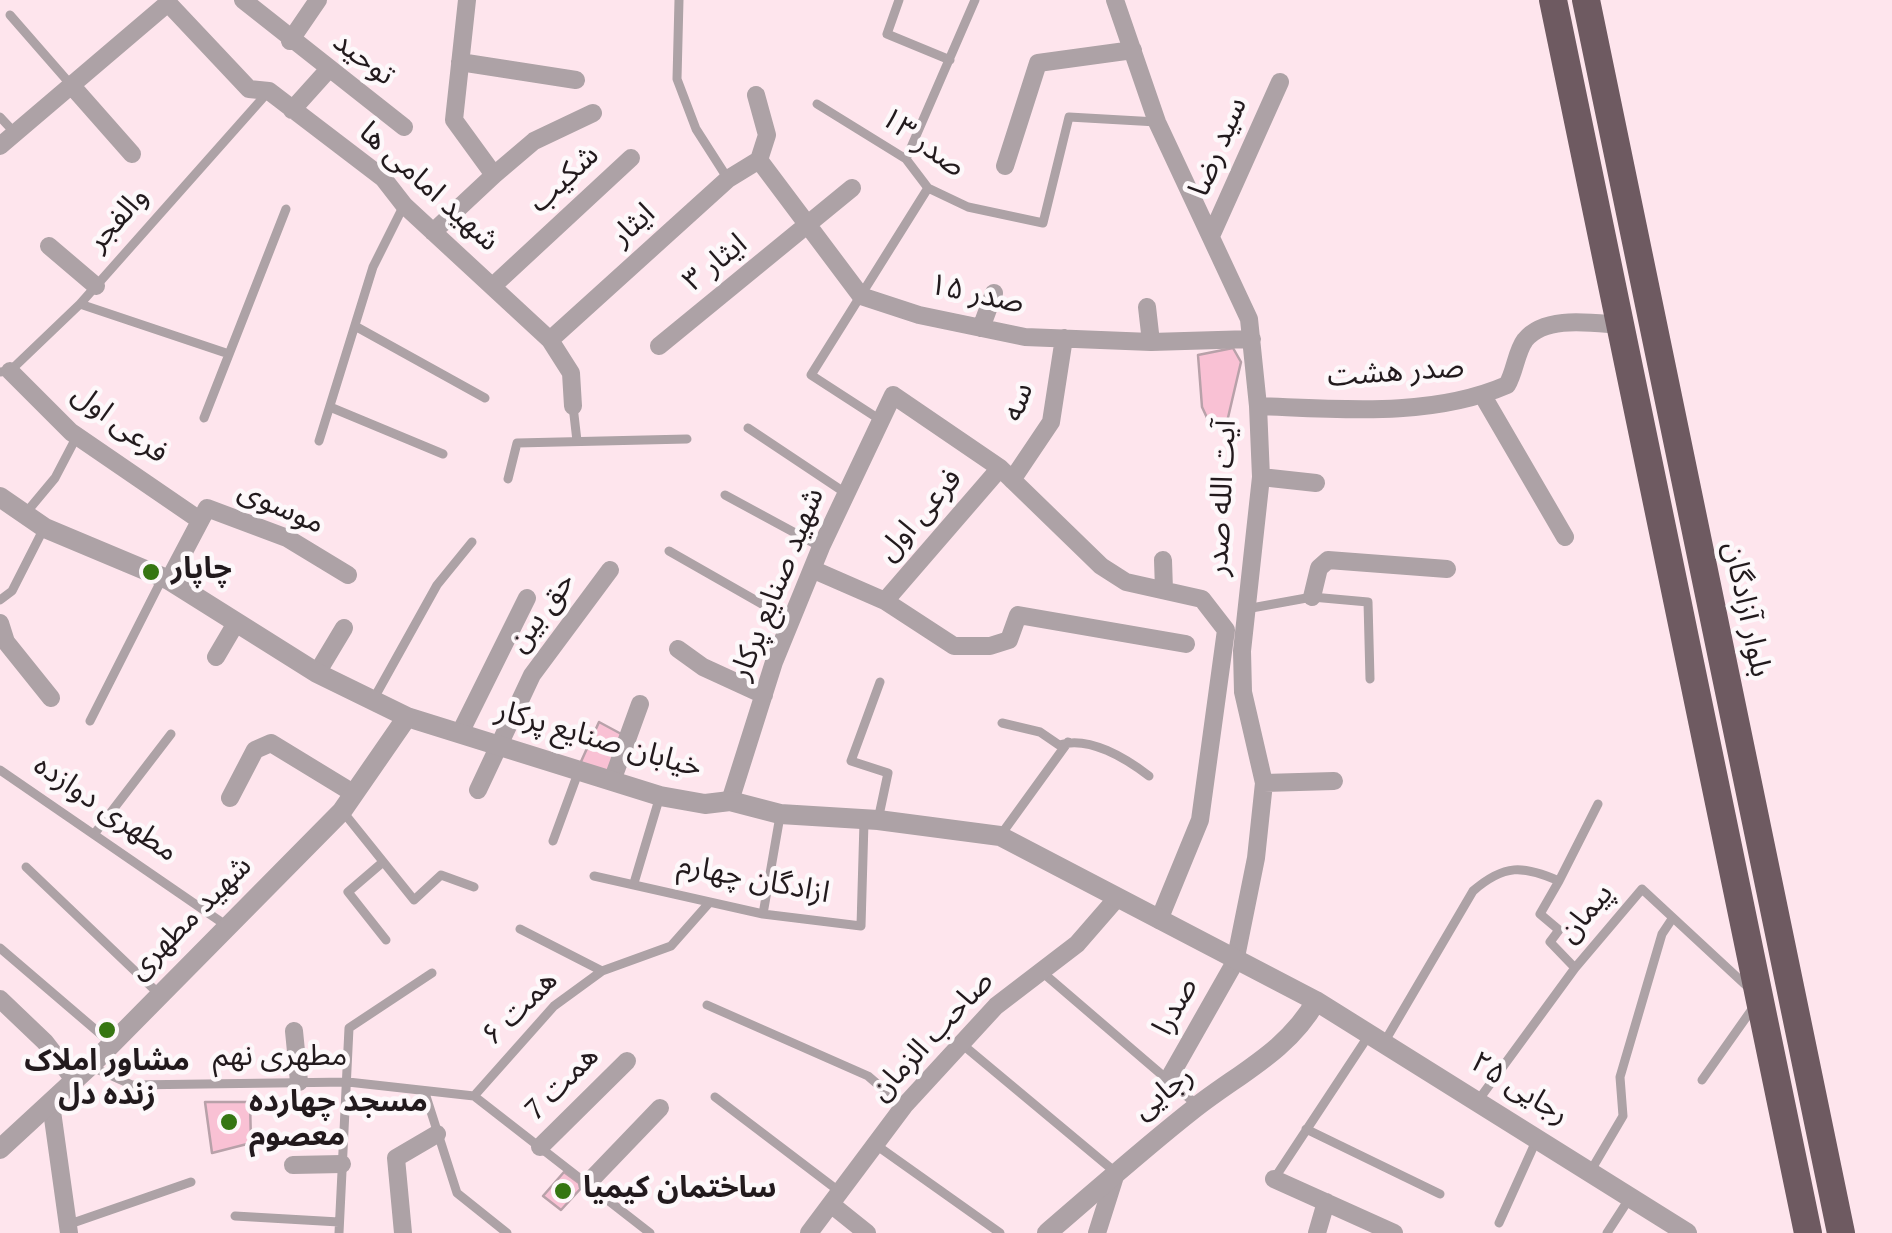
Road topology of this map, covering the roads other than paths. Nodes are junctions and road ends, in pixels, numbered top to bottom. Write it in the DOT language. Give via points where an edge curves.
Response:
graph roads {
  1 [pos="243,0"];
  2 [pos="318,0"];
  3 [pos="467,0"];
  4 [pos="679,0"];
  5 [pos="898,0"];
  6 [pos="975,0"];
  7 [pos="1115,0"];
  8 [pos="1554,0"];
  9 [pos="1586,0"];
  10 [pos="167,1"];
  11 [pos="10,15"];
  12 [pos="290,41"];
  13 [pos="1133,50"];
  14 [pos="950,60"];
  15 [pos="460,62"];
  16 [pos="328,70"];
  17 [pos="576,80"];
  18 [pos="1280,82"];
  19 [pos="72,86"];
  20 [pos="269,91"];
  21 [pos="756,95"];
  22 [pos="817,104"];
  23 [pos="292,110"];
  24 [pos="593,113"];
  25 [pos="0,117"];
  26 [pos="1156,122"];
  27 [pos="404,127"];
  28 [pos="14,132"];
  29 [pos="0,146"];
  30 [pos="132,154"];
  31 [pos="631,158"];
  32 [pos="759,160"];
  33 [pos="906,160"];
  34 [pos="1005,166"];
  35 [pos="494,175"];
  36 [pos="728,179"];
  37 [pos="852,188"];
  38 [pos="928,188"];
  39 [pos="404,205"];
  40 [pos="286,208"];
  41 [pos="808,226"];
  42 [pos="434,232"];
  43 [pos="1211,236"];
  44 [pos="49,246"];
  45 [pos="494,285"];
  46 [pos="96,286"];
  47 [pos="994,292"];
  48 [pos="861,296"];
  49 [pos="80,304"];
  50 [pos="1147,307"];
  51 [pos="1651,323"];
  52 [pos="1620,325"];
  53 [pos="355,326"];
  54 [pos="981,328"];
  55 [pos="1064,338"];
  56 [pos="1252,338"];
  57 [pos="550,340"];
  58 [pos="1151,342"];
  59 [pos="659,346"];
  60 [pos="228,354"];
  61 [pos="5,372"];
  62 [pos="1483,396"];
  63 [pos="485,398"];
  64 [pos="573,406"];
  65 [pos="1258,406"];
  66 [pos="330,407"];
  67 [pos="204,418"];
  68 [pos="882,421"];
  69 [pos="748,428"];
  70 [pos="77,436"];
  71 [pos="687,438"];
  72 [pos="320,441"];
  73 [pos="577,442"];
  74 [pos="443,454"];
  75 [pos="1006,474"];
  76 [pos="1260,477"];
  77 [pos="508,479"];
  78 [pos="1316,483"];
  79 [pos="847,494"];
  80 [pos="725,496"];
  81 [pos="0,497"];
  82 [pos="23,516"];
  83 [pos="198,519"];
  84 [pos="45,528"];
  85 [pos="1565,537"];
  86 [pos="472,542"];
  87 [pos="821,547"];
  88 [pos="669,551"];
  89 [pos="1164,560"];
  90 [pos="1447,568"];
  91 [pos="610,570"];
  92 [pos="814,570"];
  93 [pos="348,575"];
  94 [pos="166,579"];
  95 [pos="1164,590"];
  96 [pos="1312,597"];
  97 [pos="527,598"];
  98 [pos="0,600"];
  99 [pos="885,602"];
  100 [pos="1246,609"];
  101 [pos="236,622"];
  102 [pos="792,622"];
  103 [pos="0,623"];
  104 [pos="344,628"];
  105 [pos="1186,644"];
  106 [pos="678,649"];
  107 [pos="216,657"];
  108 [pos="318,673"];
  109 [pos="1370,680"];
  110 [pos="880,682"];
  111 [pos="764,696"];
  112 [pos="51,698"];
  113 [pos="373,700"];
  114 [pos="640,704"];
  115 [pos="407,717"];
  116 [pos="90,720"];
  117 [pos="1002,723"];
  118 [pos="460,733"];
  119 [pos="171,734"];
  120 [pos="1068,742"];
  121 [pos="498,745"];
  122 [pos="0,770"];
  123 [pos="579,771"];
  124 [pos="1149,776"];
  125 [pos="612,781"];
  126 [pos="1334,781"];
  127 [pos="1264,783"];
  128 [pos="478,790"];
  129 [pos="660,796"];
  130 [pos="230,798"];
  131 [pos="730,801"];
  132 [pos="348,802"];
  133 [pos="1598,804"];
  134 [pos="780,814"];
  135 [pos="871,821"];
  136 [pos="94,834"];
  137 [pos="1000,836"];
  138 [pos="553,841"];
  139 [pos="384,862"];
  140 [pos="26,867"];
  141 [pos="594,876"];
  142 [pos="1559,881"];
  143 [pos="634,882"];
  144 [pos="474,887"];
  145 [pos="1117,898"];
  146 [pos="709,903"];
  147 [pos="763,914"];
  148 [pos="1672,919"];
  149 [pos="1159,920"];
  150 [pos="229,928"];
  151 [pos="520,928"];
  152 [pos="386,940"];
  153 [pos="0,948"];
  154 [pos="1235,962"];
  155 [pos="1576,968"];
  156 [pos="1040,970"];
  157 [pos="602,971"];
  158 [pos="432,973"];
  159 [pos="160,994"];
  160 [pos="1760,998"];
  161 [pos="0,999"];
  162 [pos="1316,1002"];
  163 [pos="707,1004"];
  164 [pos="294,1031"];
  165 [pos="1376,1039"];
  166 [pos="111,1043"];
  167 [pos="963,1045"];
  168 [pos="627,1061"];
  169 [pos="83,1073"];
  170 [pos="1168,1080"];
  171 [pos="1702,1080"];
  172 [pos="299,1082"];
  173 [pos="348,1082"];
  174 [pos="424,1094"];
  175 [pos="474,1096"];
  176 [pos="715,1097"];
  177 [pos="1477,1102"];
  178 [pos="51,1104"];
  179 [pos="904,1106"];
  180 [pos="1198,1106"];
  181 [pos="660,1108"];
  182 [pos="1306,1128"];
  183 [pos="437,1134"];
  184 [pos="1537,1139"];
  185 [pos="876,1145"];
  186 [pos="540,1147"];
  187 [pos="0,1149"];
  188 [pos="342,1164"];
  189 [pos="293,1165"];
  190 [pos="1590,1172"];
  191 [pos="1116,1173"];
  192 [pos="1274,1179"];
  193 [pos="191,1182"];
  194 [pos="587,1184"];
  195 [pos="1440,1194"];
  196 [pos="1631,1197"];
  197 [pos="836,1199"];
  198 [pos="1326,1202"];
  199 [pos="234,1216"];
  200 [pos="1498,1223"];
  201 [pos="338,1228"];
  202 [pos="68,1229"];
  203 [pos="403,1233"];
  204 [pos="507,1233"];
  205 [pos="650,1233"];
  206 [pos="810,1233"];
  207 [pos="867,1233"];
  208 [pos="1000,1233"];
  209 [pos="1047,1233"];
  210 [pos="1097,1233"];
  211 [pos="1317,1233"];
  212 [pos="1394,1233"];
  213 [pos="1607,1233"];
  214 [pos="1687,1233"];
  215 [pos="1808,1233"];
  216 [pos="1841,1233"];
  1 -- 12 [label="street, توحید"];
  2 -- 12 [label="street"];
  3 -- 15 [label="street"];
  4 -- 36 [label="lane" via="677,79 696,129"];
  5 -- 14 [label="lane" via="886,34"];
  6 -- 14 [label="lane"];
  7 -- 13 [label="street, آیت الله صدر"];
  8 -- 52 [label="highway"];
  9 -- 51 [label="highway, بلوار آزادگان"];
  10 -- 19 [label="street"];
  10 -- 20 [label="street, شهید امامی ها" via="248,89"];
  11 -- 19 [label="lane"];
  12 -- 16 [label="street, توحید"];
  13 -- 26 [label="street, آیت الله صدر"];
  13 -- 34 [label="street" via="1038,63"];
  14 -- 33 [label="lane"];
  15 -- 17 [label="street"];
  15 -- 35 [label="street" via="454,120"];
  16 -- 23 [label="street"];
  16 -- 27 [label="street, توحید"];
  18 -- 43 [label="street, سید رضا"];
  19 -- 28 [label="street"];
  19 -- 30 [label="street"];
  20 -- 23 [label="street, شهید امامی ها"];
  20 -- 46 [label="lane, والفجر"];
  21 -- 32 [label="street" via="768,135"];
  22 -- 33 [label="lane, صدر ۱۳"];
  23 -- 39 [label="street, شهید امامی ها" via="383,178"];
  24 -- 35 [label="street" via="534,141"];
  25 -- 28 [label="lane"];
  26 -- 38 [label="lane, صدر ۱۳" via="1069,117 1043,223 968,207"];
  26 -- 43 [label="street, آیت الله صدر"];
  28 -- 29 [label="street"];
  31 -- 45 [label="street, شکیب"];
  32 -- 36 [label="street, ایثار"];
  32 -- 41 [label="street"];
  33 -- 38 [label="lane, صدر ۱۳"];
  35 -- 42 [label="street"];
  36 -- 57 [label="street, ایثار"];
  37 -- 41 [label="street, ایثار ۳"];
  38 -- 48 [label="lane"];
  39 -- 42 [label="street, شهید امامی ها"];
  39 -- 53 [label="lane" via="373,267"];
  40 -- 60 [label="lane"];
  41 -- 48 [label="street"];
  41 -- 59 [label="street, ایثار ۳"];
  42 -- 45 [label="street, شهید امامی ها"];
  43 -- 56 [label="street, آیت الله صدر"];
  44 -- 46 [label="street"];
  45 -- 57 [label="street, شهید امامی ها"];
  46 -- 49 [label="lane, والفجر"];
  47 -- 54 [label="street"];
  48 -- 54 [label="street, صدر ۱۵"];
  48 -- 68 [label="lane" via="811,375"];
  49 -- 60 [label="lane"];
  49 -- 61 [label="lane, والفجر"];
  50 -- 58 [label="street"];
  51 -- 52 [label="highway"];
  51 -- 216 [label="highway, بلوار آزادگان"];
  52 -- 62 [label="street, صدر هشت" via="1537,330 1506,385"];
  52 -- 160 [label="highway"];
  53 -- 63 [label="lane"];
  53 -- 66 [label="lane"];
  54 -- 55 [label="street, صدر ۱۵"];
  55 -- 58 [label="street, صدر ۱۵"];
  55 -- 75 [label="street, سه" via="1050,422"];
  56 -- 58 [label="street, صدر ۱۵"];
  56 -- 65 [label="street, آیت الله صدر"];
  57 -- 64 [label="street, شهید امامی ها" via="571,373"];
  60 -- 67 [label="lane"];
  61 -- 70 [label="street, فرعی اول"];
  62 -- 65 [label="street, صدر هشت" via="1365,410"];
  62 -- 85 [label="street"];
  64 -- 73 [label="lane"];
  65 -- 76 [label="street, آیت الله صدر"];
  66 -- 72 [label="lane"];
  66 -- 74 [label="lane"];
  68 -- 75 [label="street, شهید صنایع پرکار" via="893,395"];
  68 -- 79 [label="street, شهید صنایع پرکار"];
  69 -- 79 [label="lane"];
  70 -- 82 [label="lane" via="55,478"];
  70 -- 83 [label="street, فرعی اول"];
  71 -- 73 [label="lane"];
  73 -- 77 [label="lane" via="517,443"];
  75 -- 95 [label="street" via="1101,566 1126,582"];
  75 -- 99 [label="street, فرعی اول"];
  76 -- 78 [label="street"];
  76 -- 100 [label="street, آیت الله صدر"];
  79 -- 87 [label="street, شهید صنایع پرکار"];
  80 -- 87 [label="lane"];
  81 -- 82 [label="street, خیابان صنایع پرکار"];
  82 -- 84 [label="street, خیابان صنایع پرکار"];
  83 -- 93 [label="street, موسوی" via="207,508 288,538"];
  83 -- 94 [label="street, موسوی"];
  84 -- 94 [label="street, خیابان صنایع پرکار"];
  84 -- 98 [label="lane" via="12,591"];
  86 -- 113 [label="lane" via="436,584"];
  87 -- 92 [label="street, شهید صنایع پرکار"];
  88 -- 102 [label="lane"];
  89 -- 95 [label="street"];
  90 -- 96 [label="street" via="1328,560"];
  91 -- 121 [label="street, حق بین" via="532,675"];
  92 -- 99 [label="street"];
  92 -- 102 [label="street, شهید صنایع پرکار"];
  94 -- 101 [label="street, خیابان صنایع پرکار"];
  94 -- 116 [label="lane"];
  95 -- 149 [label="street" via="1202,599 1226,630 1200,820"];
  96 -- 100 [label="lane"];
  96 -- 109 [label="lane" via="1368,602"];
  97 -- 118 [label="street"];
  99 -- 105 [label="street" via="954,646 1009,640 1018,615"];
  100 -- 127 [label="street, آیت الله صدر" via="1242,692"];
  101 -- 107 [label="street"];
  101 -- 108 [label="street, خیابان صنایع پرکار"];
  102 -- 111 [label="street, شهید صنایع پرکار"];
  103 -- 112 [label="street" via="6,642"];
  104 -- 108 [label="street"];
  106 -- 111 [label="street"];
  108 -- 113 [label="street, خیابان صنایع پرکار"];
  110 -- 135 [label="lane" via="852,761 888,773"];
  111 -- 131 [label="street, شهید صنایع پرکار"];
  113 -- 115 [label="street, خیابان صنایع پرکار"];
  114 -- 125 [label="street"];
  115 -- 118 [label="street, خیابان صنایع پرکار"];
  115 -- 132 [label="street, شهید مطهری"];
  117 -- 120 [label="lane" via="1040,732 1060,745"];
  118 -- 121 [label="street, خیابان صنایع پرکار"];
  119 -- 136 [label="lane"];
  120 -- 124 [label="lane" via="1122,755"];
  120 -- 137 [label="lane"];
  121 -- 123 [label="street, خیابان صنایع پرکار"];
  121 -- 128 [label="street, حق بین"];
  122 -- 136 [label="lane, مطهری دوازده"];
  123 -- 125 [label="street, خیابان صنایع پرکار"];
  123 -- 138 [label="lane"];
  125 -- 129 [label="street, خیابان صنایع پرکار"];
  126 -- 127 [label="street"];
  127 -- 154 [label="street, آیت الله صدر"];
  129 -- 131 [label="street, خیابان صنایع پرکار"];
  129 -- 143 [label="lane"];
  130 -- 132 [label="street" via="255,750 271,743"];
  131 -- 134 [label="street, خیابان صنایع پرکار"];
  132 -- 139 [label="lane"];
  132 -- 150 [label="street, شهید مطهری"];
  133 -- 142 [label="lane"];
  134 -- 135 [label="street, خیابان صنایع پرکار"];
  134 -- 147 [label="lane"];
  135 -- 137 [label="street, خیابان صنایع پرکار"];
  135 -- 147 [label="lane, ازادگان چهارم" via="861,926"];
  136 -- 150 [label="lane, مطهری دوازده"];
  137 -- 145 [label="street, خیابان صنایع پرکار"];
  139 -- 144 [label="lane" via="414,900 441,875"];
  139 -- 152 [label="lane" via="348,892"];
  140 -- 159 [label="lane"];
  141 -- 143 [label="lane, ازادگان چهارم"];
  142 -- 155 [label="lane" via="1540,914 1559,930 1550,942"];
  142 -- 165 [label="lane" via="1529,867 1491,875 1473,891"];
  143 -- 146 [label="lane, ازادگان چهارم"];
  145 -- 149 [label="street, خیابان صنایع پرکار"];
  145 -- 156 [label="street, صاحب الزمان" via="1078,944"];
  146 -- 147 [label="lane, ازادگان چهارم"];
  146 -- 157 [label="lane, همت ۶" via="671,946"];
  148 -- 155 [label="lane, پیمان" via="1642,889"];
  148 -- 160 [label="lane, پیمان"];
  148 -- 190 [label="lane" via="1620,1077 1623,1116"];
  149 -- 154 [label="street, خیابان صنایع پرکار"];
  150 -- 159 [label="street, شهید مطهری"];
  151 -- 157 [label="lane"];
  153 -- 166 [label="lane"];
  154 -- 162 [label="street, خیابان صنایع پرکار"];
  154 -- 170 [label="street, صدرا"];
  155 -- 177 [label="lane, پیمان"];
  156 -- 167 [label="street, صاحب الزمان"];
  156 -- 170 [label="lane"];
  157 -- 175 [label="lane, همت ۶" via="554,1006"];
  158 -- 173 [label="lane" via="349,1028"];
  159 -- 166 [label="street, شهید مطهری"];
  160 -- 171 [label="lane"];
  160 -- 215 [label="highway"];
  161 -- 169 [label="street"];
  162 -- 165 [label="street, رجایی ۲۵"];
  162 -- 180 [label="street, رجایی" via="1275,1052"];
  163 -- 179 [label="lane" via="868,1076"];
  164 -- 172 [label="street"];
  165 -- 177 [label="street, رجایی ۲۵"];
  165 -- 182 [label="lane"];
  166 -- 169 [label="street, شهید مطهری"];
  167 -- 179 [label="street, صاحب الزمان"];
  167 -- 191 [label="lane"];
  168 -- 186 [label="street, همت 7"];
  169 -- 172 [label="lane, مطهری نهم" via="132,1085"];
  169 -- 178 [label="street, شهید مطهری"];
  170 -- 180 [label="lane"];
  172 -- 173 [label="lane, مطهری نهم"];
  173 -- 174 [label="lane, مطهری نهم"];
  173 -- 188 [label="lane"];
  174 -- 175 [label="lane, مطهری نهم"];
  174 -- 183 [label="lane"];
  175 -- 186 [label="lane"];
  176 -- 197 [label="lane"];
  177 -- 184 [label="street, رجایی ۲۵"];
  178 -- 187 [label="street, شهید مطهری"];
  178 -- 202 [label="street"];
  179 -- 185 [label="street, صاحب الزمان"];
  180 -- 191 [label="street, رجایی"];
  181 -- 194 [label="street"];
  182 -- 192 [label="lane"];
  182 -- 195 [label="lane"];
  183 -- 203 [label="street" via="396,1158"];
  183 -- 204 [label="lane" via="458,1193"];
  184 -- 190 [label="street, رجایی ۲۵"];
  184 -- 200 [label="lane"];
  185 -- 197 [label="street, صاحب الزمان"];
  185 -- 208 [label="lane"];
  186 -- 194 [label="lane"];
  188 -- 189 [label="street"];
  188 -- 201 [label="lane"];
  190 -- 196 [label="street, رجایی ۲۵"];
  191 -- 209 [label="street, رجایی"];
  191 -- 210 [label="street"];
  192 -- 198 [label="street"];
  193 -- 202 [label="lane"];
  194 -- 205 [label="lane"];
  196 -- 213 [label="lane"];
  196 -- 214 [label="street, رجایی ۲۵"];
  197 -- 206 [label="street, صاحب الزمان"];
  197 -- 207 [label="street"];
  198 -- 211 [label="street"];
  198 -- 212 [label="street"];
  199 -- 201 [label="lane"];
}
